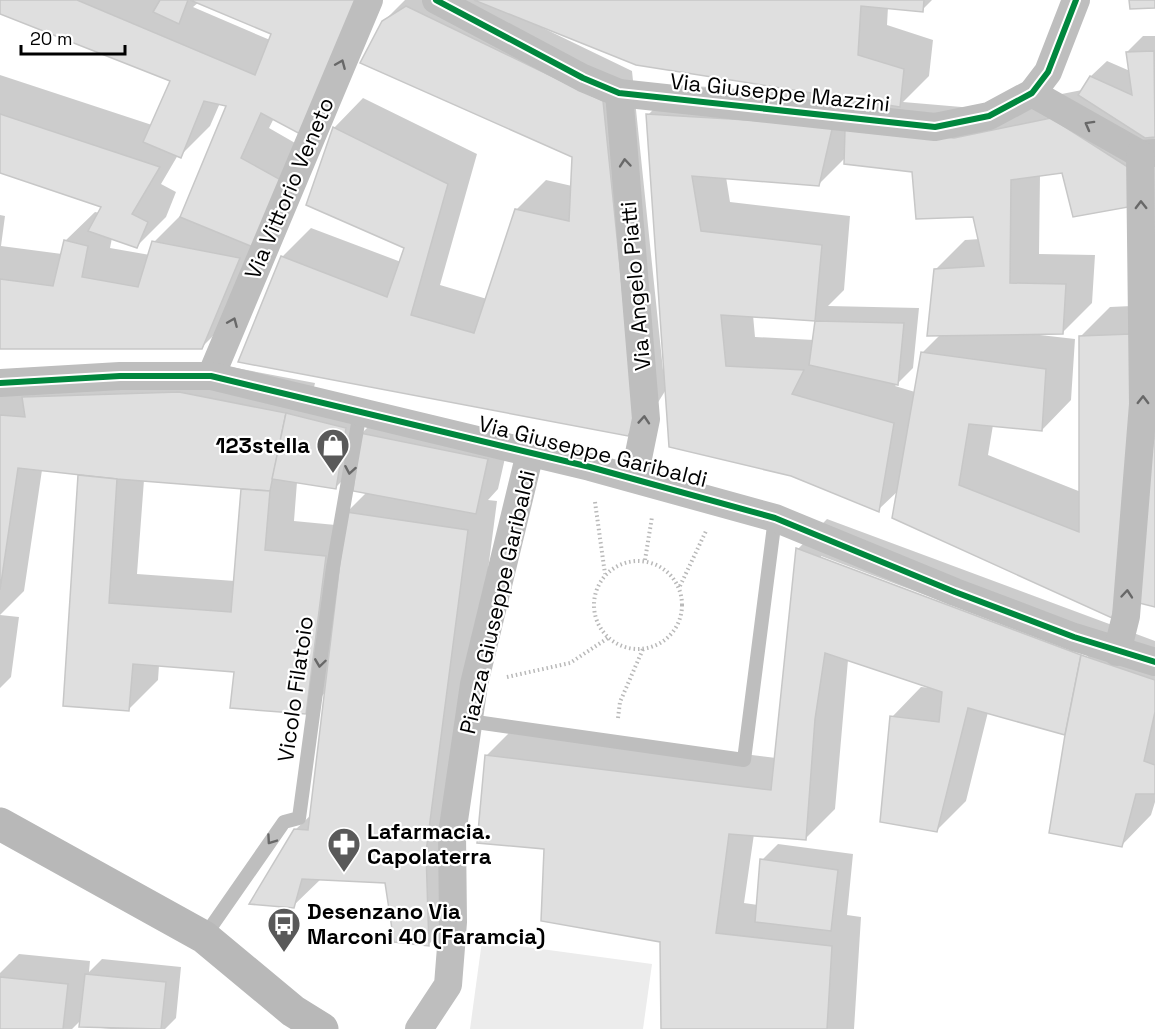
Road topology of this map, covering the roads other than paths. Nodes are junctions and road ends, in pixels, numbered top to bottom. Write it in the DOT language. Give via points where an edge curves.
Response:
graph roads {
  1 [pos="369,0"];
  2 [pos="436,0"];
  3 [pos="1076,0"];
  4 [pos="619,93"];
  5 [pos="1032,93"];
  6 [pos="1147,153"];
  7 [pos="211,376"];
  8 [pos="0,383"];
  9 [pos="360,412"];
  10 [pos="531,453"];
  11 [pos="645,481"];
  12 [pos="775,518"];
  13 [pos="1117,652"];
  14 [pos="1155,662"];
  15 [pos="468,721"];
  16 [pos="0,824"];
  17 [pos="204,937"];
  18 [pos="322,1029"];
  19 [pos="419,1029"];
  7 -- 1 [label="street, Via Vittorio Veneto, one-way"];
  2 -- 4 [label="street, Via Giuseppe Mazzini"];
  3 -- 5 [label="street, Via Giuseppe Mazzini" via="1048,72"];
  4 -- 5 [label="street, Via Giuseppe Mazzini" via="935,127 989,117"];
  11 -- 4 [label="street, Via Angelo Piatti, one-way" via="646,419"];
  6 -- 5 [label="street, one-way"];
  13 -- 6 [label="street, one-way" via="1126,615 1143,404"];
  7 -- 8 [label="street, Via Giuseppe Garibaldi" via="120,375"];
  7 -- 9 [label="street, Via Giuseppe Garibaldi"];
  9 -- 10 [label="street, Via Giuseppe Garibaldi"];
  9 -- 17 [label="lane, Vicolo Filatoio, one-way" via="333,567 299,818 284,822"];
  10 -- 11 [label="street, Via Giuseppe Garibaldi"];
  10 -- 15 [label="street, Piazza Giuseppe Garibaldi"];
  11 -- 12 [label="street, Via Giuseppe Garibaldi"];
  12 -- 13 [label="street, Via Giuseppe Garibaldi" via="955,592"];
  12 -- 15 [label="lane" via="744,759"];
  13 -- 14 [label="street, Via Giuseppe Garibaldi"];
  15 -- 19 [label="street, Piazza Giuseppe Garibaldi" via="452,834 453,922 448,986"];
  16 -- 17 [label="main road"];
  17 -- 18 [label="main road" via="292,1011"];
}
